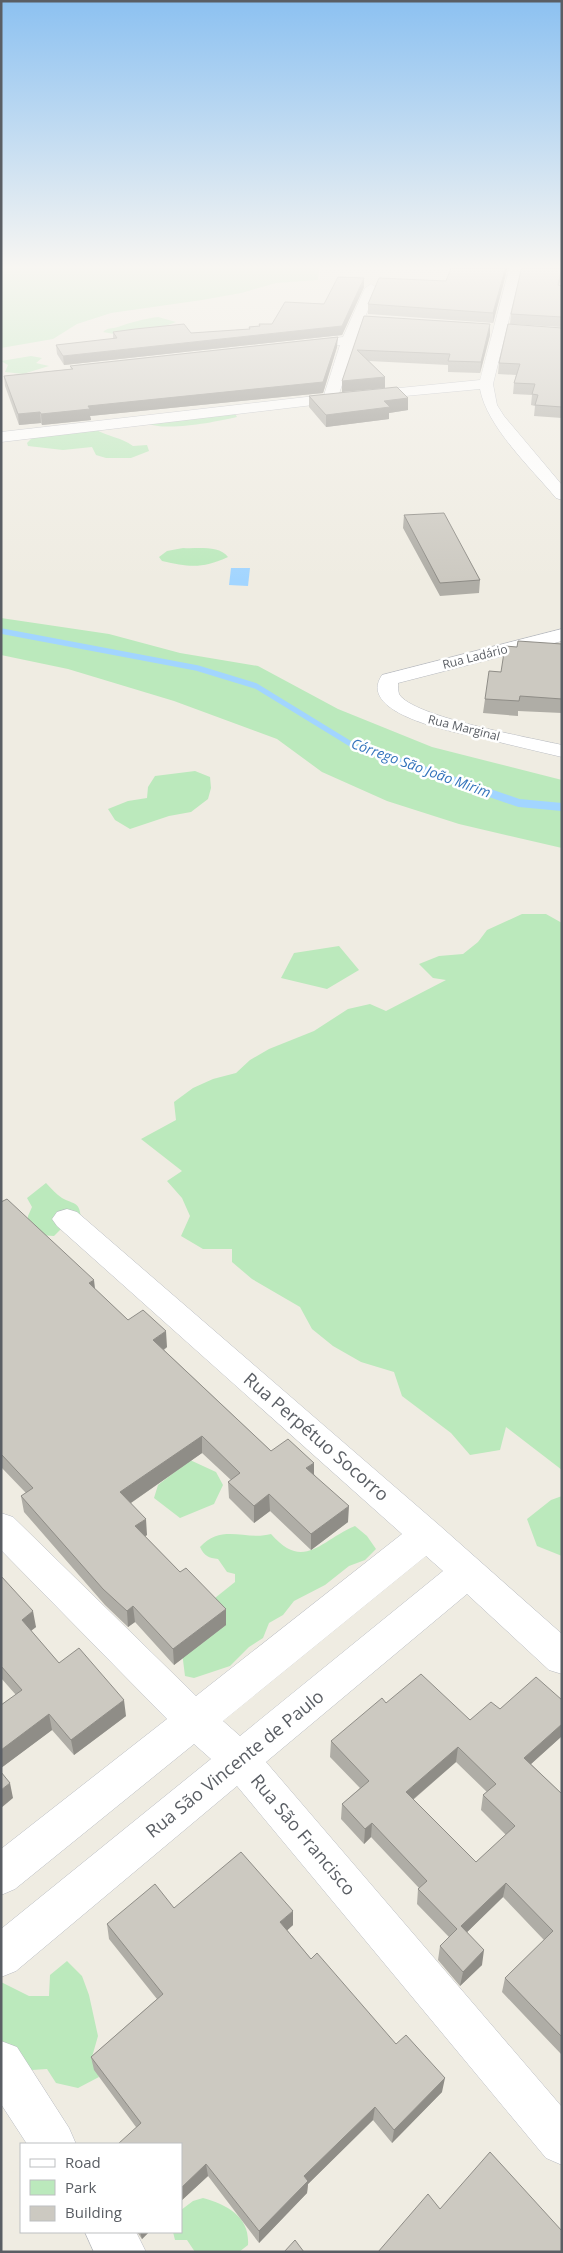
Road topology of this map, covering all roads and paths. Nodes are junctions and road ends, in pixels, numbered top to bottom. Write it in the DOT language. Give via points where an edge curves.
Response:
graph roads {
  1 [pos="338,371"];
  2 [pos="488,371"];
  3 [pos="486,384"];
  4 [pos="330,399"];
  5 [pos="1,437"];
  6 [pos="562,495"];
  7 [pos="562,635"];
  8 [pos="389,679"];
  9 [pos="562,751"];
  10 [pos="67,1219"];
  11 [pos="1,1527"];
  12 [pos="428,1535"];
  13 [pos="468,1572"];
  14 [pos="562,1658"];
  15 [pos="195,1721"];
  16 [pos="240,1760"];
  17 [pos="1,1875"];
  18 [pos="1,1956"];
  19 [pos="1,2063"];
  20 [pos="562,2142"];
  21 [pos="52,2143"];
  22 [pos="110,2233"];
  23 [pos="122,2252"];
  1 -- 4 [label="street"];
  2 -- 3 [label="street"];
  3 -- 4 [label="street"];
  3 -- 6 [label="street" via="490,405 497,418"];
  4 -- 5 [label="street"];
  7 -- 8 [label="street, Rua Ladário"];
  8 -- 9 [label="street, Rua Marginal" via="386,687 389,694 408,710 427,719"];
  10 -- 12 [label="street, Rua Perpétuo Socorro"];
  11 -- 15 [label="street, Rua São Francisco"];
  12 -- 13 [label="street, Rua Perpétuo Socorro"];
  12 -- 15 [label="street"];
  13 -- 14 [label="street, Rua Perpétuo Socorro"];
  13 -- 16 [label="street, Rua São Vincente de Paulo"];
  15 -- 16 [label="street, Rua São Francisco"];
  15 -- 17 [label="street"];
  16 -- 18 [label="street, Rua São Vincente de Paulo"];
  16 -- 20 [label="street, Rua São Francisco"];
  19 -- 21 [label="street"];
  22 -- 23 [label="street"];
}
